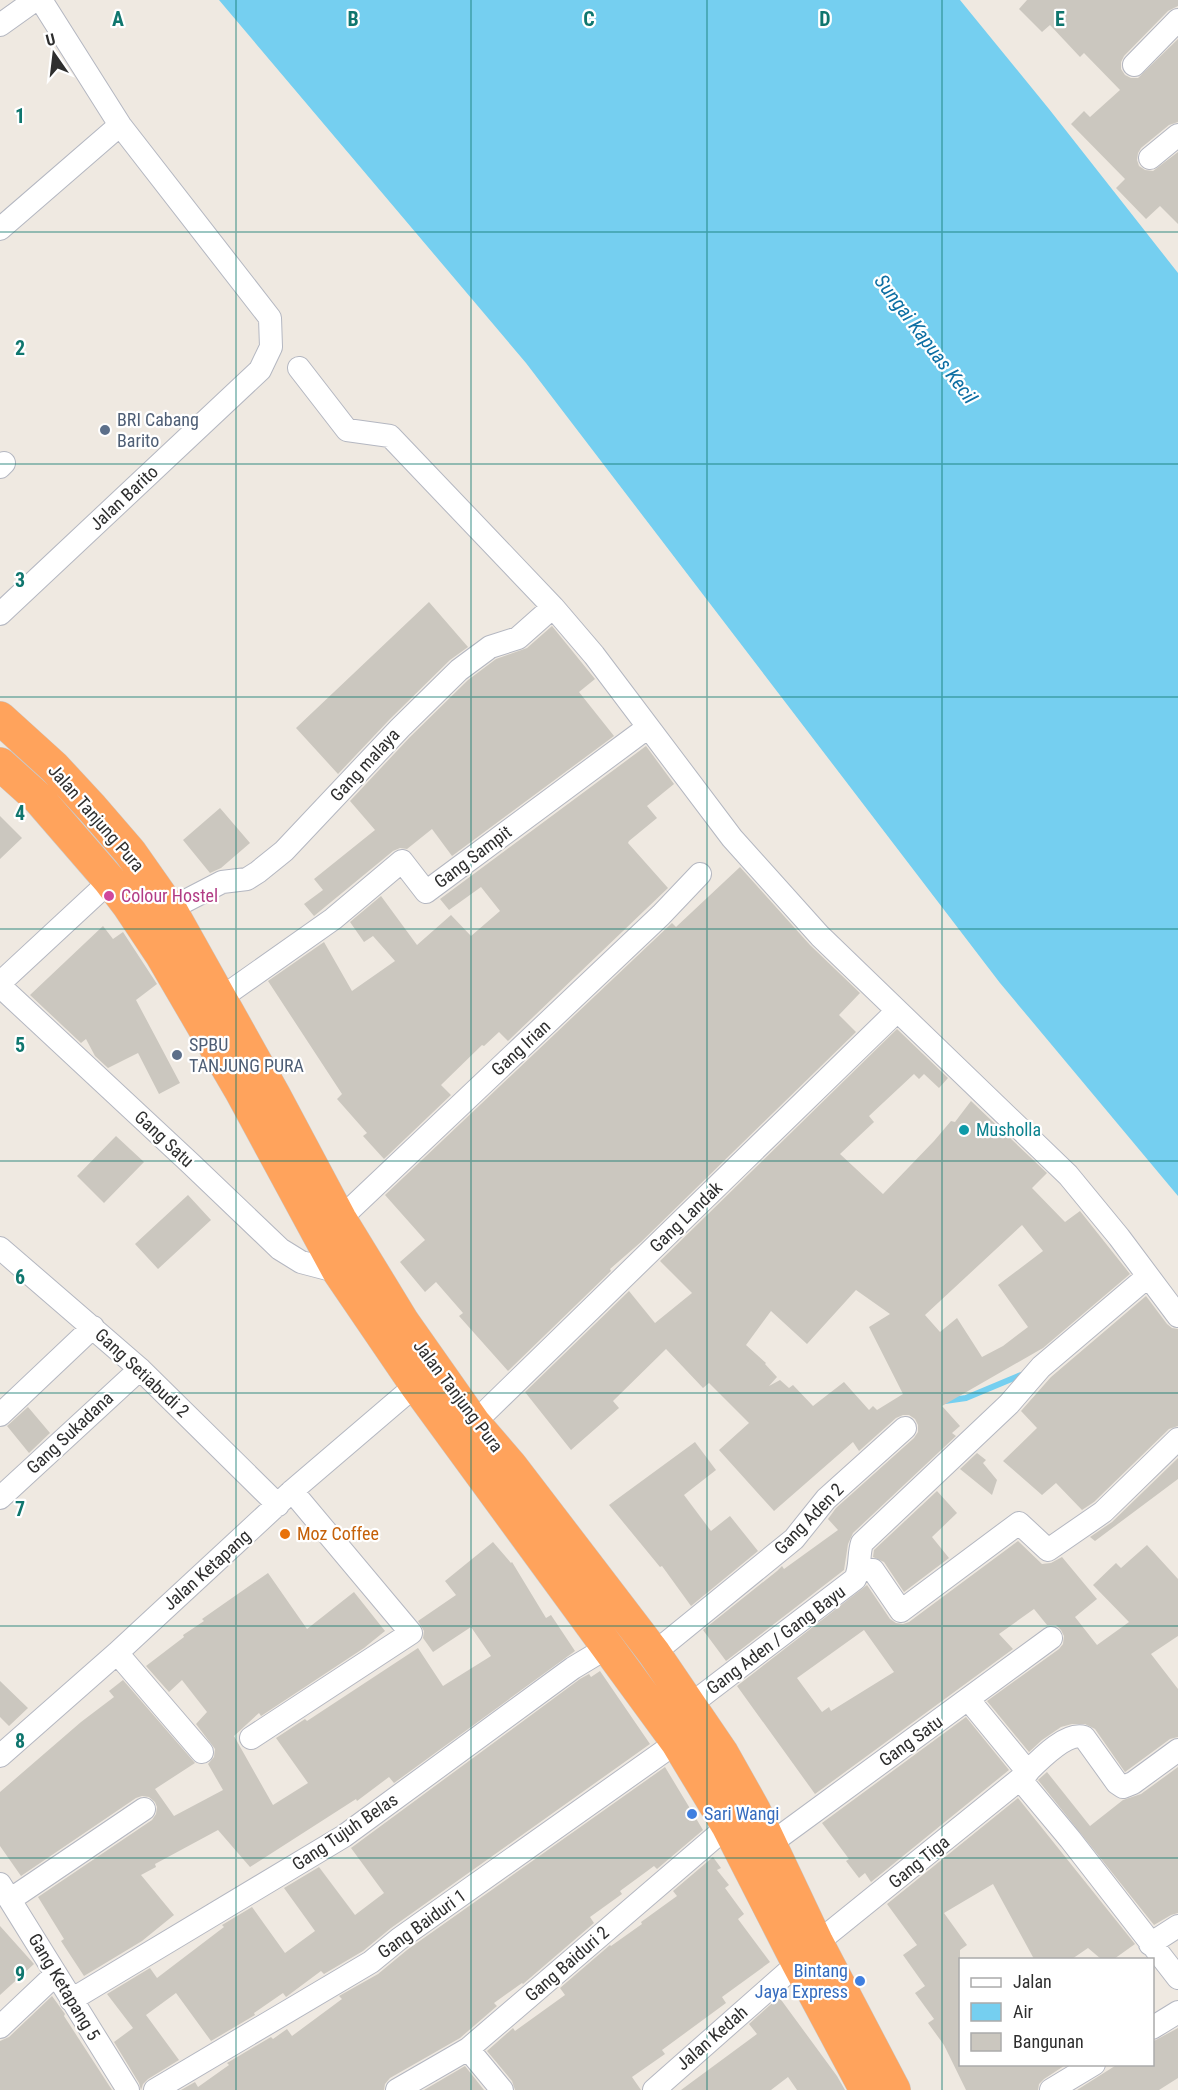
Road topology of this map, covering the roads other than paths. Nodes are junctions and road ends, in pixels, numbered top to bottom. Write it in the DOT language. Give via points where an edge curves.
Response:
graph roads {
  1 [pos="34,0"];
  2 [pos="41,0"];
  3 [pos="1178,20"];
  4 [pos="0,25"];
  5 [pos="1134,65"];
  6 [pos="120,125"];
  7 [pos="1178,135"];
  8 [pos="1150,158"];
  9 [pos="0,229"];
  10 [pos="299,368"];
  11 [pos="553,607"];
  12 [pos="0,614"];
  13 [pos="0,718"];
  14 [pos="647,728"];
  15 [pos="0,764"];
  16 [pos="700,874"];
  17 [pos="110,881"];
  18 [pos="170,909"];
  19 [pos="0,985"];
  20 [pos="221,998"];
  21 [pos="897,1011"];
  22 [pos="340,1219"];
  23 [pos="2,1254"];
  24 [pos="339,1272"];
  25 [pos="1140,1283"];
  26 [pos="1178,1316"];
  27 [pos="93,1327"];
  28 [pos="140,1369"];
  29 [pos="416,1385"];
  30 [pos="0,1415"];
  31 [pos="474,1423"];
  32 [pos="905,1428"];
  33 [pos="1178,1438"];
  34 [pos="510,1489"];
  35 [pos="0,1498"];
  36 [pos="285,1498"];
  37 [pos="858,1570"];
  38 [pos="1051,1638"];
  39 [pos="608,1647"];
  40 [pos="117,1653"];
  41 [pos="654,1653"];
  42 [pos="968,1699"];
  43 [pos="690,1705"];
  44 [pos="251,1738"];
  45 [pos="677,1742"];
  46 [pos="3,1749"];
  47 [pos="1178,1750"];
  48 [pos="202,1752"];
  49 [pos="1024,1775"];
  50 [pos="144,1809"];
  51 [pos="728,1826"];
  52 [pos="770,1844"];
  53 [pos="6,1892"];
  54 [pos="1178,1926"];
  55 [pos="1150,1944"];
  56 [pos="808,1953"];
  57 [pos="56,1974"];
  58 [pos="1178,1978"];
  59 [pos="71,2000"];
  60 [pos="1178,2012"];
  61 [pos="0,2027"];
  62 [pos="1154,2027"];
  63 [pos="468,2049"];
  64 [pos="1091,2066"];
  65 [pos="128,2090"];
  66 [pos="155,2090"];
  67 [pos="398,2090"];
  68 [pos="502,2090"];
  69 [pos="654,2090"];
  70 [pos="866,2090"];
  71 [pos="894,2090"];
  72 [pos="1051,2090"];
  1 -- 4 [label="street"];
  2 -- 6 [label="street"];
  3 -- 5 [label="street"];
  6 -- 9 [label="street"];
  6 -- 12 [label="street, Jalan Barito" via="270,318 271,347 260,370"];
  7 -- 8 [label="street"];
  10 -- 11 [label="street" via="347,430 390,436"];
  11 -- 14 [label="street"];
  11 -- 18 [label="street, Gang malaya" via="518,638 490,647 459,670 284,851 258,872 247,879 222,882"];
  13 -- 18 [label="highway, Jalan Tanjung Pura" via="92,808 130,852"];
  14 -- 20 [label="street, Gang Sampit" via="426,892 402,861 333,919"];
  14 -- 21 [label="street" via="732,838 820,936"];
  15 -- 17 [label="highway, Jalan Tanjung Pura" via="39,799"];
  16 -- 22 [label="street, Gang Irian"];
  17 -- 19 [label="street"];
  17 -- 24 [label="highway, Jalan Tanjung Pura" via="178,982"];
  18 -- 20 [label="highway, Jalan Tanjung Pura"];
  19 -- 24 [label="street, Gang Satu" via="280,1249 301,1262"];
  20 -- 22 [label="highway, Jalan Tanjung Pura"];
  21 -- 26 [label="street" via="1068,1175"];
  21 -- 31 [label="street, Gang Landak"];
  22 -- 31 [label="highway, Jalan Tanjung Pura" via="403,1322"];
  23 -- 27 [label="street, Gang Setiabudi 2"];
  24 -- 29 [label="highway, Jalan Tanjung Pura"];
  25 -- 37 [label="street, Gang Aden / Gang Bayu" via="1034,1374 946,1466 862,1543"];
  27 -- 28 [label="street, Gang Setiabudi 2"];
  27 -- 30 [label="street"];
  28 -- 35 [label="street, Gang Sukadana"];
  28 -- 36 [label="street, Gang Setiabudi 2"];
  29 -- 34 [label="highway, Jalan Tanjung Pura"];
  29 -- 36 [label="street, Jalan Ketapang"];
  31 -- 34 [label="highway, Jalan Tanjung Pura"];
  32 -- 41 [label="street, Gang Aden 2" via="826,1499 794,1539"];
  33 -- 37 [label="street" via="1103,1512 1048,1550 1019,1523 901,1611 873,1570"];
  34 -- 39 [label="highway, Jalan Tanjung Pura"];
  34 -- 41 [label="highway, Jalan Tanjung Pura"];
  36 -- 40 [label="street, Jalan Ketapang"];
  36 -- 44 [label="street, Gang Setiabudi 2" via="411,1633"];
  37 -- 43 [label="street, Gang Aden / Gang Bayu" via="855,1579"];
  38 -- 42 [label="street, Gang Satu"];
  39 -- 45 [label="highway, Jalan Tanjung Pura"];
  39 -- 59 [label="street, Gang Tujuh Belas" via="573,1668 344,1836"];
  40 -- 46 [label="street, Jalan Ketapang"];
  40 -- 48 [label="street"];
  41 -- 43 [label="highway, Jalan Tanjung Pura"];
  42 -- 49 [label="street"];
  42 -- 52 [label="street, Gang Satu"];
  43 -- 52 [label="highway, Jalan Tanjung Pura" via="722,1753"];
  45 -- 51 [label="highway, Jalan Tanjung Pura"];
  45 -- 66 [label="street, Gang Baiduri 1" via="371,1962"];
  47 -- 49 [label="street, Gang Tiga" via="1123,1787 1084,1737 1076,1735 1066,1738"];
  49 -- 55 [label="street"];
  49 -- 56 [label="street, Gang Tiga"];
  50 -- 53 [label="street"];
  51 -- 56 [label="highway, Jalan Tanjung Pura"];
  51 -- 63 [label="street, Gang Baiduri 2"];
  52 -- 56 [label="highway, Jalan Tanjung Pura"];
  53 -- 57 [label="street, Gang Ketapang 5"];
  54 -- 55 [label="street"];
  55 -- 58 [label="street"];
  56 -- 69 [label="street, Jalan Kedah"];
  56 -- 70 [label="highway, Jalan Tanjung Pura"];
  56 -- 71 [label="highway, Jalan Tanjung Pura"];
  57 -- 59 [label="street, Gang Ketapang 5"];
  57 -- 61 [label="street"];
  59 -- 65 [label="street, Gang Ketapang 5"];
  60 -- 62 [label="street"];
  63 -- 67 [label="street, Gang Baiduri 2"];
  63 -- 68 [label="street"];
  64 -- 72 [label="street"];
}
